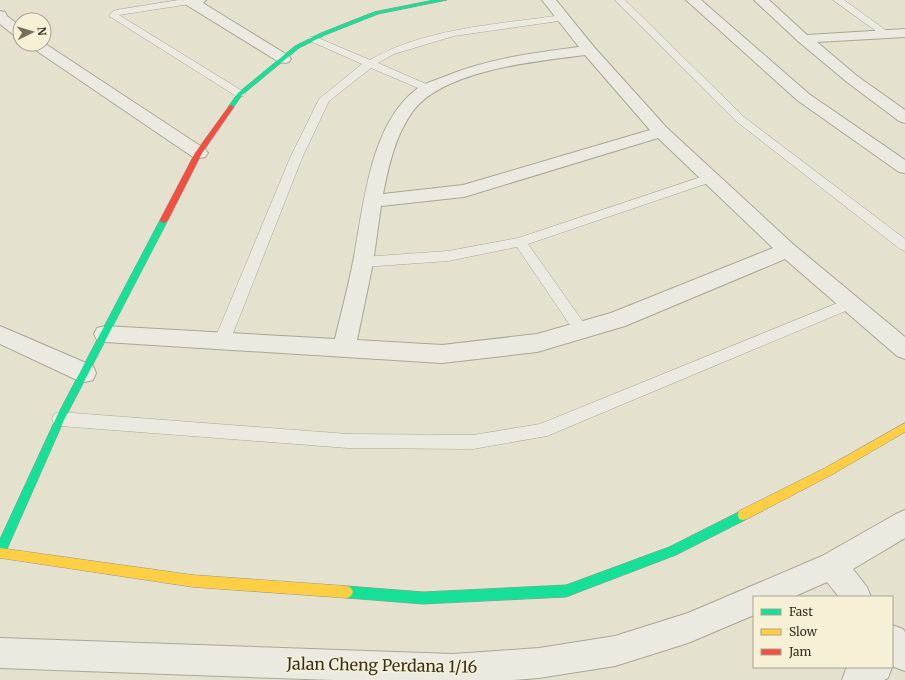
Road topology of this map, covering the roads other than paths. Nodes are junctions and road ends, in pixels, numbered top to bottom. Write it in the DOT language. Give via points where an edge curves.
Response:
graph roads {
  1 [pos="444,0"];
  2 [pos="549,0"];
  3 [pos="620,0"];
  4 [pos="694,0"];
  5 [pos="761,0"];
  6 [pos="838,0"];
  7 [pos="195,1"];
  8 [pos="404,3"];
  9 [pos="0,15"];
  10 [pos="564,18"];
  11 [pos="12,27"];
  12 [pos="905,33"];
  13 [pos="886,34"];
  14 [pos="313,39"];
  15 [pos="804,39"];
  16 [pos="589,50"];
  17 [pos="48,52"];
  18 [pos="284,59"];
  19 [pos="370,63"];
  20 [pos="429,89"];
  21 [pos="240,94"];
  22 [pos="905,118"];
  23 [pos="661,132"];
  24 [pos="199,154"];
  25 [pos="905,168"];
  26 [pos="710,178"];
  27 [pos="372,202"];
  28 [pos="520,242"];
  29 [pos="905,246"];
  30 [pos="787,250"];
  31 [pos="363,262"];
  32 [pos="850,303"];
  33 [pos="581,330"];
  34 [pos="0,334"];
  35 [pos="105,334"];
  36 [pos="222,341"];
  37 [pos="344,349"];
  38 [pos="905,350"];
  39 [pos="85,373"];
  40 [pos="60,419"];
  41 [pos="905,426"];
  42 [pos="905,523"];
  43 [pos="0,553"];
  44 [pos="832,566"];
  45 [pos="762,596"];
  46 [pos="856,596"];
  47 [pos="753,600"];
  48 [pos="0,653"];
  49 [pos="874,668"];
  50 [pos="857,680"];
  1 -- 8 [label="street"];
  2 -- 10 [label="street"];
  3 -- 29 [label="lane" via="740,119"];
  4 -- 25 [label="street" via="803,97"];
  5 -- 15 [label="street"];
  6 -- 13 [label="lane"];
  7 -- 18 [label="street"];
  7 -- 21 [label="lane" via="120,12 114,16"];
  8 -- 14 [label="street"];
  9 -- 11 [label="street"];
  10 -- 16 [label="street"];
  10 -- 19 [label="lane" via="453,33 390,52"];
  12 -- 13 [label="street"];
  13 -- 15 [label="street"];
  14 -- 18 [label="street"];
  14 -- 19 [label="lane"];
  15 -- 22 [label="street"];
  16 -- 20 [label="street" via="508,62 460,74"];
  16 -- 23 [label="street"];
  17 -- 24 [label="street"];
  18 -- 21 [label="street"];
  19 -- 20 [label="lane"];
  19 -- 36 [label="lane" via="324,99 296,158"];
  20 -- 27 [label="street" via="423,92 401,116 382,156"];
  21 -- 24 [label="street"];
  23 -- 26 [label="street"];
  23 -- 27 [label="street" via="464,191"];
  24 -- 35 [label="street"];
  26 -- 28 [label="lane"];
  26 -- 30 [label="street"];
  27 -- 31 [label="street"];
  28 -- 31 [label="lane" via="448,256"];
  28 -- 33 [label="lane"];
  30 -- 32 [label="street"];
  30 -- 33 [label="street" via="617,320"];
  31 -- 37 [label="street"];
  32 -- 38 [label="street"];
  32 -- 40 [label="lane" via="541,431 473,442 348,441"];
  33 -- 37 [label="street" via="537,343 442,354"];
  34 -- 39 [label="street"];
  35 -- 36 [label="street"];
  35 -- 39 [label="street"];
  36 -- 37 [label="street"];
  39 -- 40 [label="street"];
  40 -- 43 [label="street"];
  41 -- 43 [label="street" via="829,471 672,551 566,591 423,598 193,581"];
  42 -- 44 [label="street"];
  44 -- 45 [label="street"];
  44 -- 46 [label="street"];
  47 -- 48 [label="street, Jalan Cheng Perdana 1/16" via="688,628 614,651 539,663 469,668"];
  49 -- 50 [label="street"];
}
